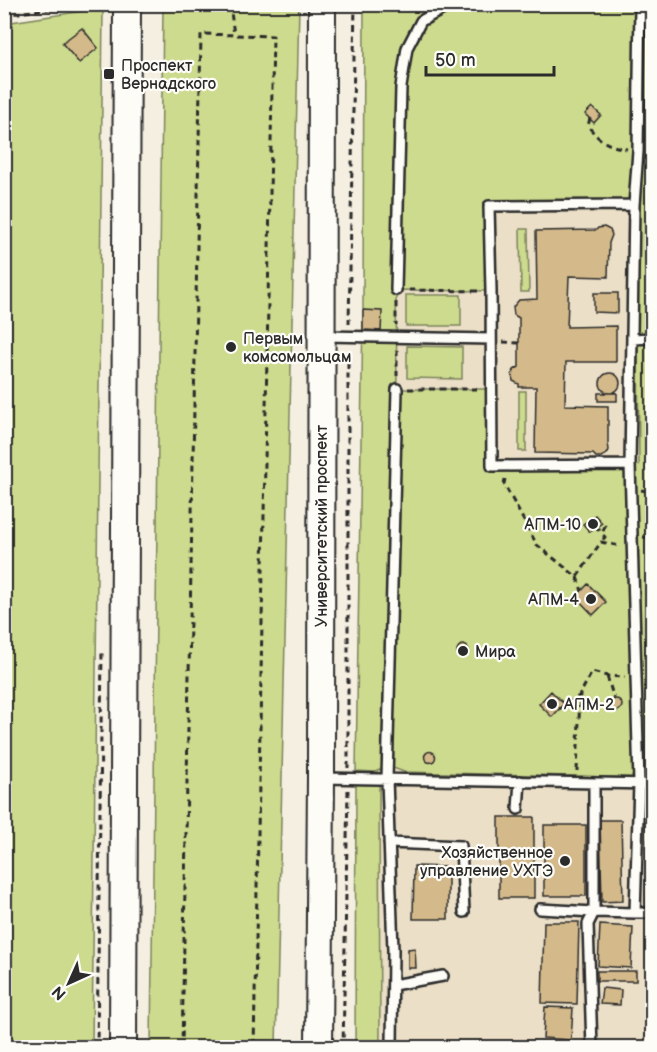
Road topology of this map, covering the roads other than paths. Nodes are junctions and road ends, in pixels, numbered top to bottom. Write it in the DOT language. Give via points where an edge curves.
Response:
graph roads {
  1 [pos="127,4"];
  2 [pos="322,4"];
  3 [pos="452,4"];
  4 [pos="640,4"];
  5 [pos="634,206"];
  6 [pos="396,290"];
  7 [pos="321,336"];
  8 [pos="652,338"];
  9 [pos="491,339"];
  10 [pos="632,339"];
  11 [pos="397,389"];
  12 [pos="630,465"];
  13 [pos="321,778"];
  14 [pos="387,779"];
  15 [pos="520,781"];
  16 [pos="594,783"];
  17 [pos="639,783"];
  18 [pos="652,784"];
  19 [pos="518,809"];
  20 [pos="389,843"];
  21 [pos="540,909"];
  22 [pos="464,912"];
  23 [pos="594,912"];
  24 [pos="635,914"];
  25 [pos="652,914"];
  26 [pos="443,976"];
  27 [pos="393,985"];
  28 [pos="123,1047"];
  29 [pos="319,1047"];
  30 [pos="392,1047"];
  31 [pos="592,1047"];
  1 -- 28 [label="main road"];
  2 -- 7 [label="main road, Университетский проспект"];
  3 -- 6 [label="lane" via="421,21 406,48 401,87"];
  4 -- 5 [label="lane"];
  5 -- 9 [label="lane" via="489,206"];
  5 -- 10 [label="lane"];
  7 -- 9 [label="lane"];
  7 -- 13 [label="main road, Университетский проспект"];
  8 -- 10 [label="lane"];
  9 -- 12 [label="lane" via="492,466"];
  10 -- 12 [label="lane"];
  11 -- 14 [label="lane"];
  12 -- 17 [label="lane"];
  13 -- 14 [label="lane"];
  13 -- 29 [label="main road, Университетский проспект"];
  14 -- 15 [label="lane"];
  14 -- 20 [label="lane"];
  15 -- 16 [label="lane"];
  15 -- 19 [label="lane"];
  16 -- 17 [label="lane"];
  16 -- 23 [label="lane"];
  17 -- 18 [label="lane"];
  17 -- 24 [label="lane"];
  20 -- 22 [label="lane" via="461,846"];
  20 -- 27 [label="lane"];
  21 -- 23 [label="lane"];
  23 -- 24 [label="lane"];
  23 -- 31 [label="lane" via="588,924"];
  24 -- 25 [label="lane"];
  26 -- 27 [label="lane"];
  27 -- 30 [label="lane"];
}
